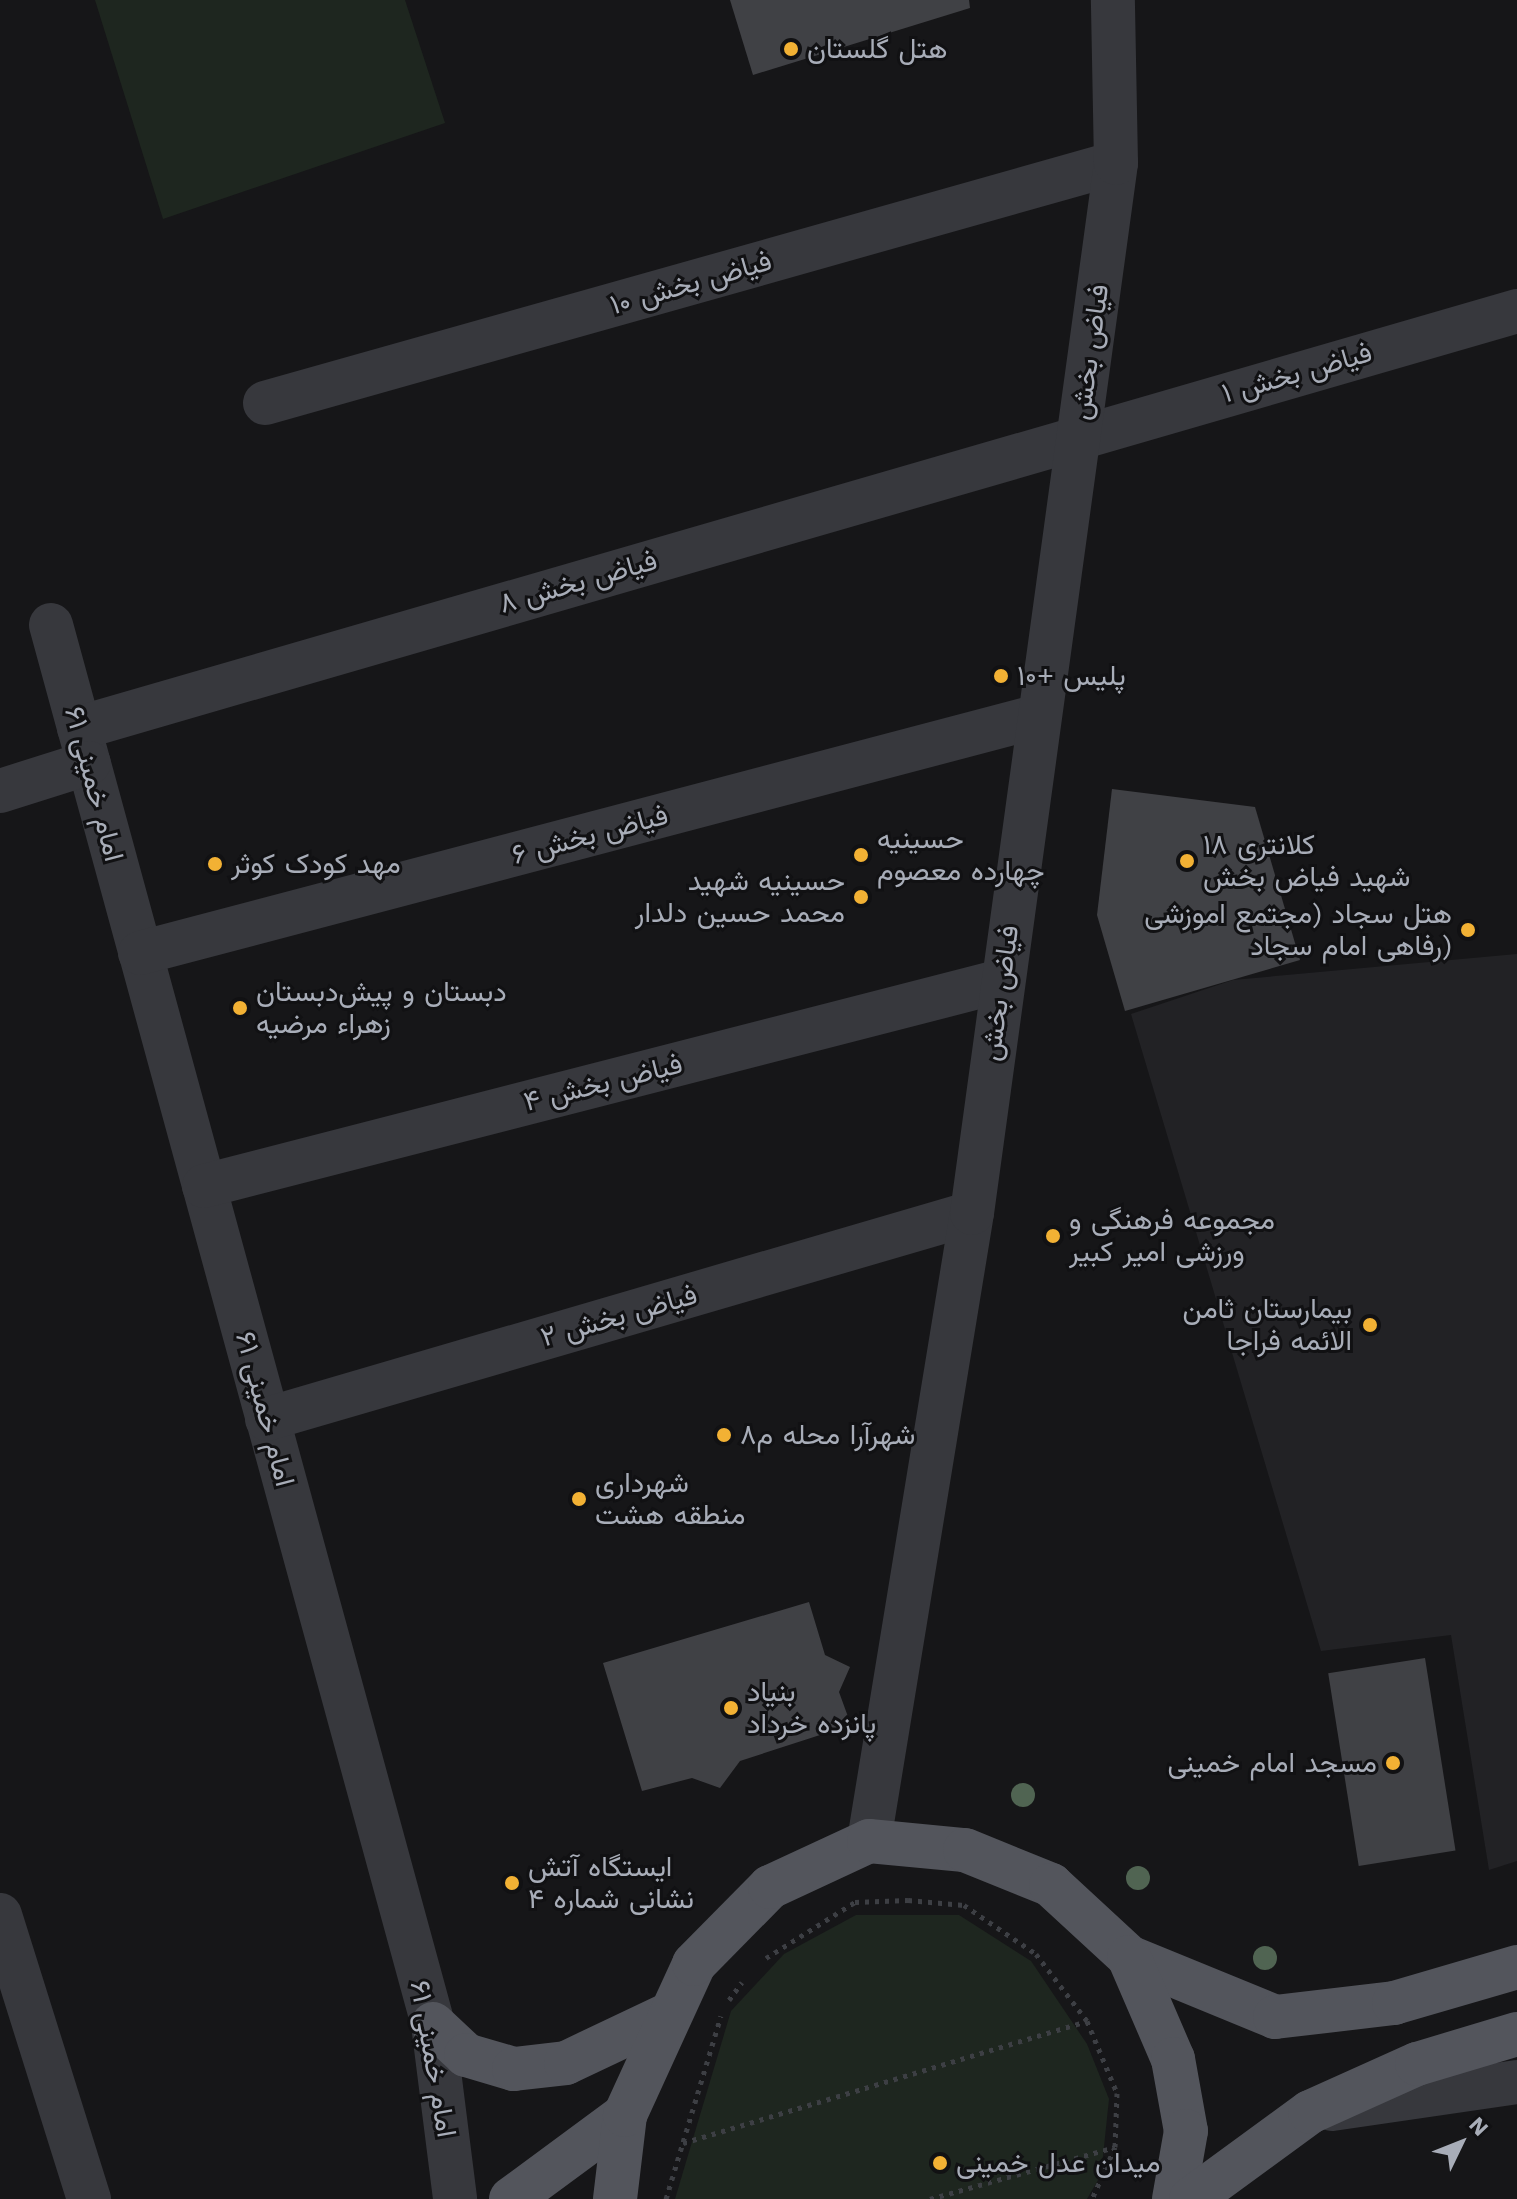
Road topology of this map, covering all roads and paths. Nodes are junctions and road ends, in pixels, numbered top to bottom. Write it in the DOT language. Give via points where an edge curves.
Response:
graph roads {
  1 [pos="1113,0"];
  2 [pos="1116,163"];
  3 [pos="1517,311"];
  4 [pos="265,403"];
  5 [pos="1078,436"];
  6 [pos="51,625"];
  7 [pos="1039,716"];
  8 [pos="84,746"];
  9 [pos="0,791"];
  10 [pos="140,953"];
  11 [pos="1001,981"];
  12 [pos="204,1186"];
  13 [pos="972,1213"];
  14 [pos="267,1419"];
  15 [pos="869,1841"];
  16 [pos="0,1915"];
  17 [pos="1129,1957"];
  18 [pos="757,1967"];
  19 [pos="1517,1967"];
  20 [pos="745,1977"];
  21 [pos="665,2016"];
  22 [pos="1087,2021"];
  23 [pos="433,2024"];
  24 [pos="1517,2034"];
  25 [pos="1517,2082"];
  26 [pos="1310,2112"];
  27 [pos="625,2115"];
  28 [pos="682,2144"];
  29 [pos="1115,2147"];
  30 [pos="89,2199"];
  31 [pos="455,2199"];
  32 [pos="511,2199"];
  33 [pos="615,2199"];
  34 [pos="666,2199"];
  35 [pos="930,2199"];
  36 [pos="1092,2199"];
  37 [pos="1174,2199"];
  38 [pos="1191,2199"];
  1 -- 2 [label="street, فیاض بخش"];
  2 -- 4 [label="street, فیاض بخش ۱۰"];
  2 -- 5 [label="street, فیاض بخش"];
  3 -- 5 [label="street, فیاض بخش ۱"];
  5 -- 7 [label="street, فیاض بخش"];
  5 -- 8 [label="street, فیاض بخش ۸"];
  6 -- 8 [label="street, امام خمینی ۶۱"];
  7 -- 10 [label="street, فیاض بخش ۶"];
  7 -- 11 [label="street, فیاض بخش"];
  8 -- 9 [label="street, فیاض بخش ۸"];
  8 -- 10 [label="street, امام خمینی ۶۱"];
  10 -- 12 [label="street, امام خمینی ۶۱"];
  11 -- 12 [label="street, فیاض بخش ۴"];
  11 -- 13 [label="street, فیاض بخش"];
  12 -- 14 [label="street, امام خمینی ۶۱"];
  13 -- 14 [label="street, فیاض بخش ۲"];
  13 -- 15 [label="street, فیاض بخش"];
  14 -- 23 [label="street, امام خمینی ۶۱"];
  15 -- 17 [label="main road" via="965,1850 1051,1885"];
  15 -- 21 [label="main road" via="770,1887 694,1964"];
  16 -- 30 [label="street"];
  17 -- 19 [label="main road" via="1275,2017 1394,2003"];
  17 -- 37 [label="main road" via="1173,2059 1186,2131"];
  18 -- 22 [label="path" via="779,1946 855,1902 964,1905 1036,1954"];
  20 -- 28 [label="path" via="724,2006"];
  21 -- 23 [label="main road" via="566,2063 514,2069 466,2055"];
  21 -- 27 [label="main road"];
  22 -- 28 [label="path"];
  22 -- 29 [label="path" via="1117,2093"];
  23 -- 31 [label="street, امام خمینی ۶۱"];
  24 -- 26 [label="main road" via="1417,2064"];
  25 -- 26 [label="street"];
  26 -- 38 [label="main road"];
  27 -- 32 [label="main road"];
  27 -- 33 [label="main road"];
  28 -- 34 [label="path"];
  29 -- 35 [label="path"];
  29 -- 36 [label="path"];
}
